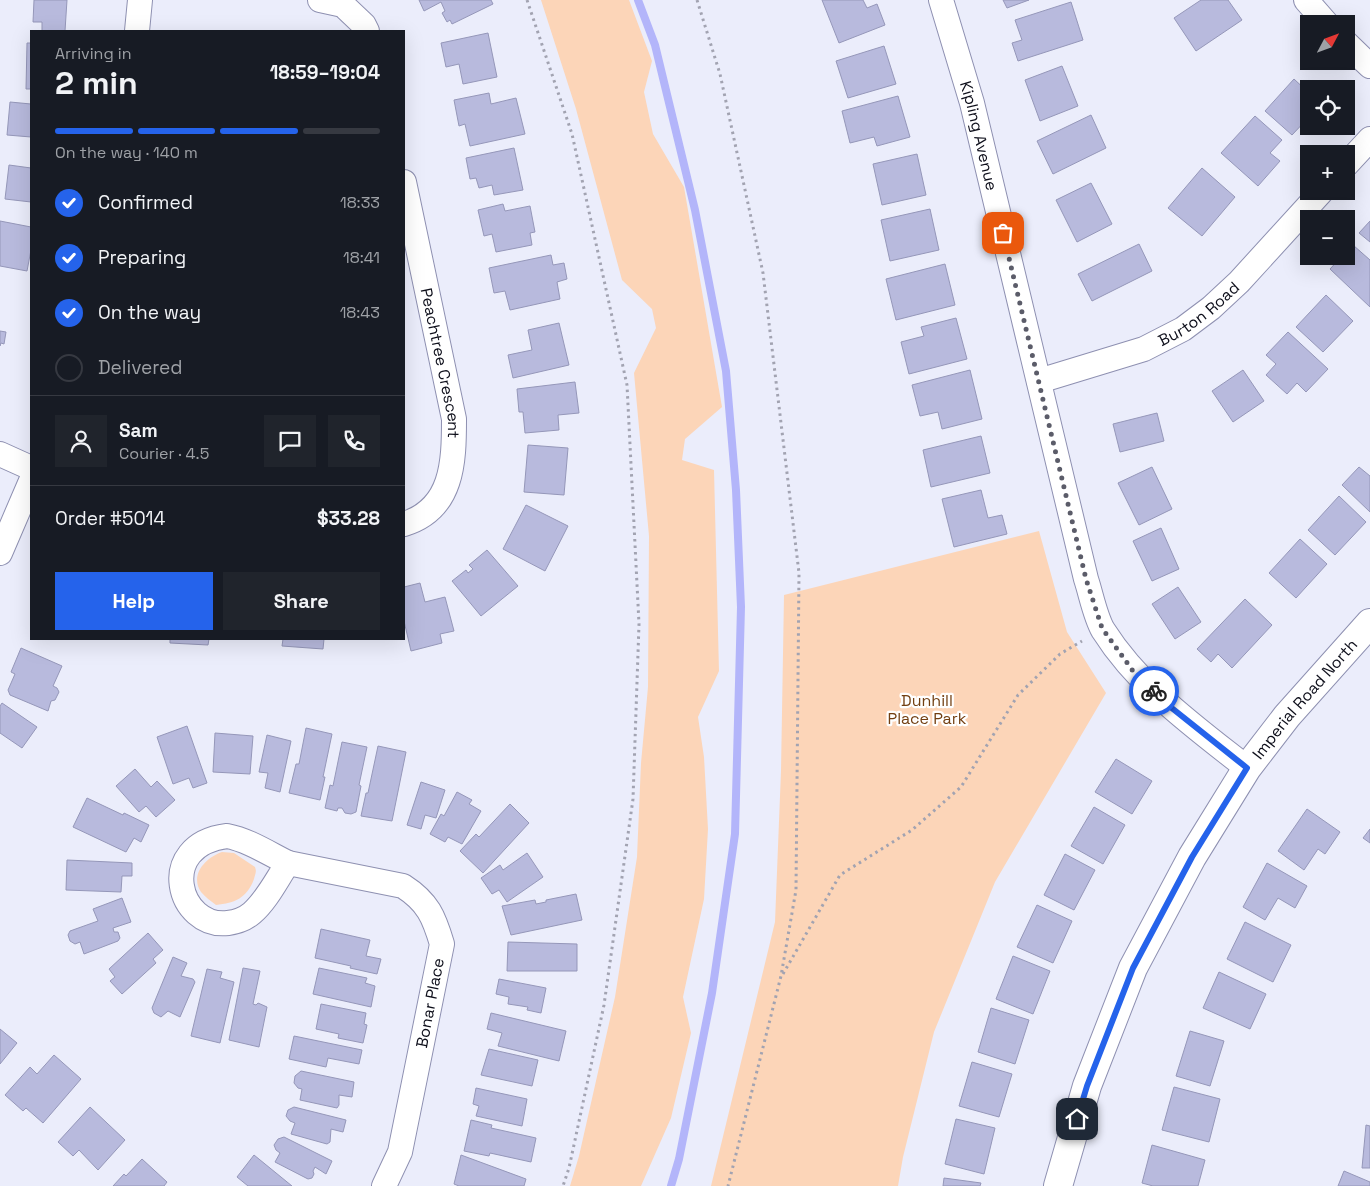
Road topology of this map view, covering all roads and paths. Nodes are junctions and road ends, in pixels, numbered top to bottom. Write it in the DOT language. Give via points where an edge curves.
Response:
graph roads {
  1 [pos="140,0"];
  2 [pos="320,0"];
  3 [pos="527,0"];
  4 [pos="697,0"];
  5 [pos="941,0"];
  6 [pos="1306,0"];
  7 [pos="1319,15"];
  8 [pos="137,30"];
  9 [pos="366,30"];
  10 [pos="1355,52"];
  11 [pos="1370,66"];
  12 [pos="1370,139"];
  13 [pos="1355,155"];
  14 [pos="405,187"];
  15 [pos="1314,200"];
  16 [pos="1038,381"];
  17 [pos="0,454"];
  18 [pos="30,468"];
  19 [pos="30,483"];
  20 [pos="405,524"];
  21 [pos="0,553"];
  22 [pos="1370,623"];
  23 [pos="1102,628"];
  24 [pos="1247,768"];
  25 [pos="288,863"];
  26 [pos="781,976"];
  27 [pos="384,1186"];
  28 [pos="563,1186"];
  29 [pos="728,1186"];
  30 [pos="1058,1186"];
  1 -- 8 [label="street"];
  2 -- 9 [label="street" via="343,5"];
  3 -- 28 [label="path" via="572,134 627,385 639,624 633,799 604,1006"];
  4 -- 26 [label="path" via="720,74 763,273 799,573 796,890"];
  5 -- 16 [label="street, Kipling Avenue" via="972,103"];
  6 -- 7 [label="street"];
  10 -- 11 [label="street"];
  12 -- 13 [label="street"];
  14 -- 20 [label="street, Peachtree Crescent" via="454,419 454,452 442,496 428,512"];
  15 -- 16 [label="street, Burton Road" via="1239,282 1183,329 1144,349"];
  16 -- 23 [label="street, Kipling Avenue" via="1086,579"];
  17 -- 18 [label="street"];
  19 -- 21 [label="street"];
  22 -- 24 [label="street, Imperial Road North" via="1287,716"];
  23 -- 24 [label="street, Kipling Avenue" via="1133,671 1168,705"];
  23 -- 26 [label="path" via="1060,654 1018,695 961,787 912,830 840,875"];
  24 -- 30 [label="street, Imperial Road North" via="1192,857 1133,968 1087,1086"];
  25 -- 25 [label="street, Bonar Place" via="237,838 214,838 199,844 188,854 180,880 184,896 205,920 220,924 237,922 251,914"];
  25 -- 27 [label="street, Bonar Place" via="403,886 426,905 442,944 400,1152"];
  26 -- 29 [label="path"];
}
